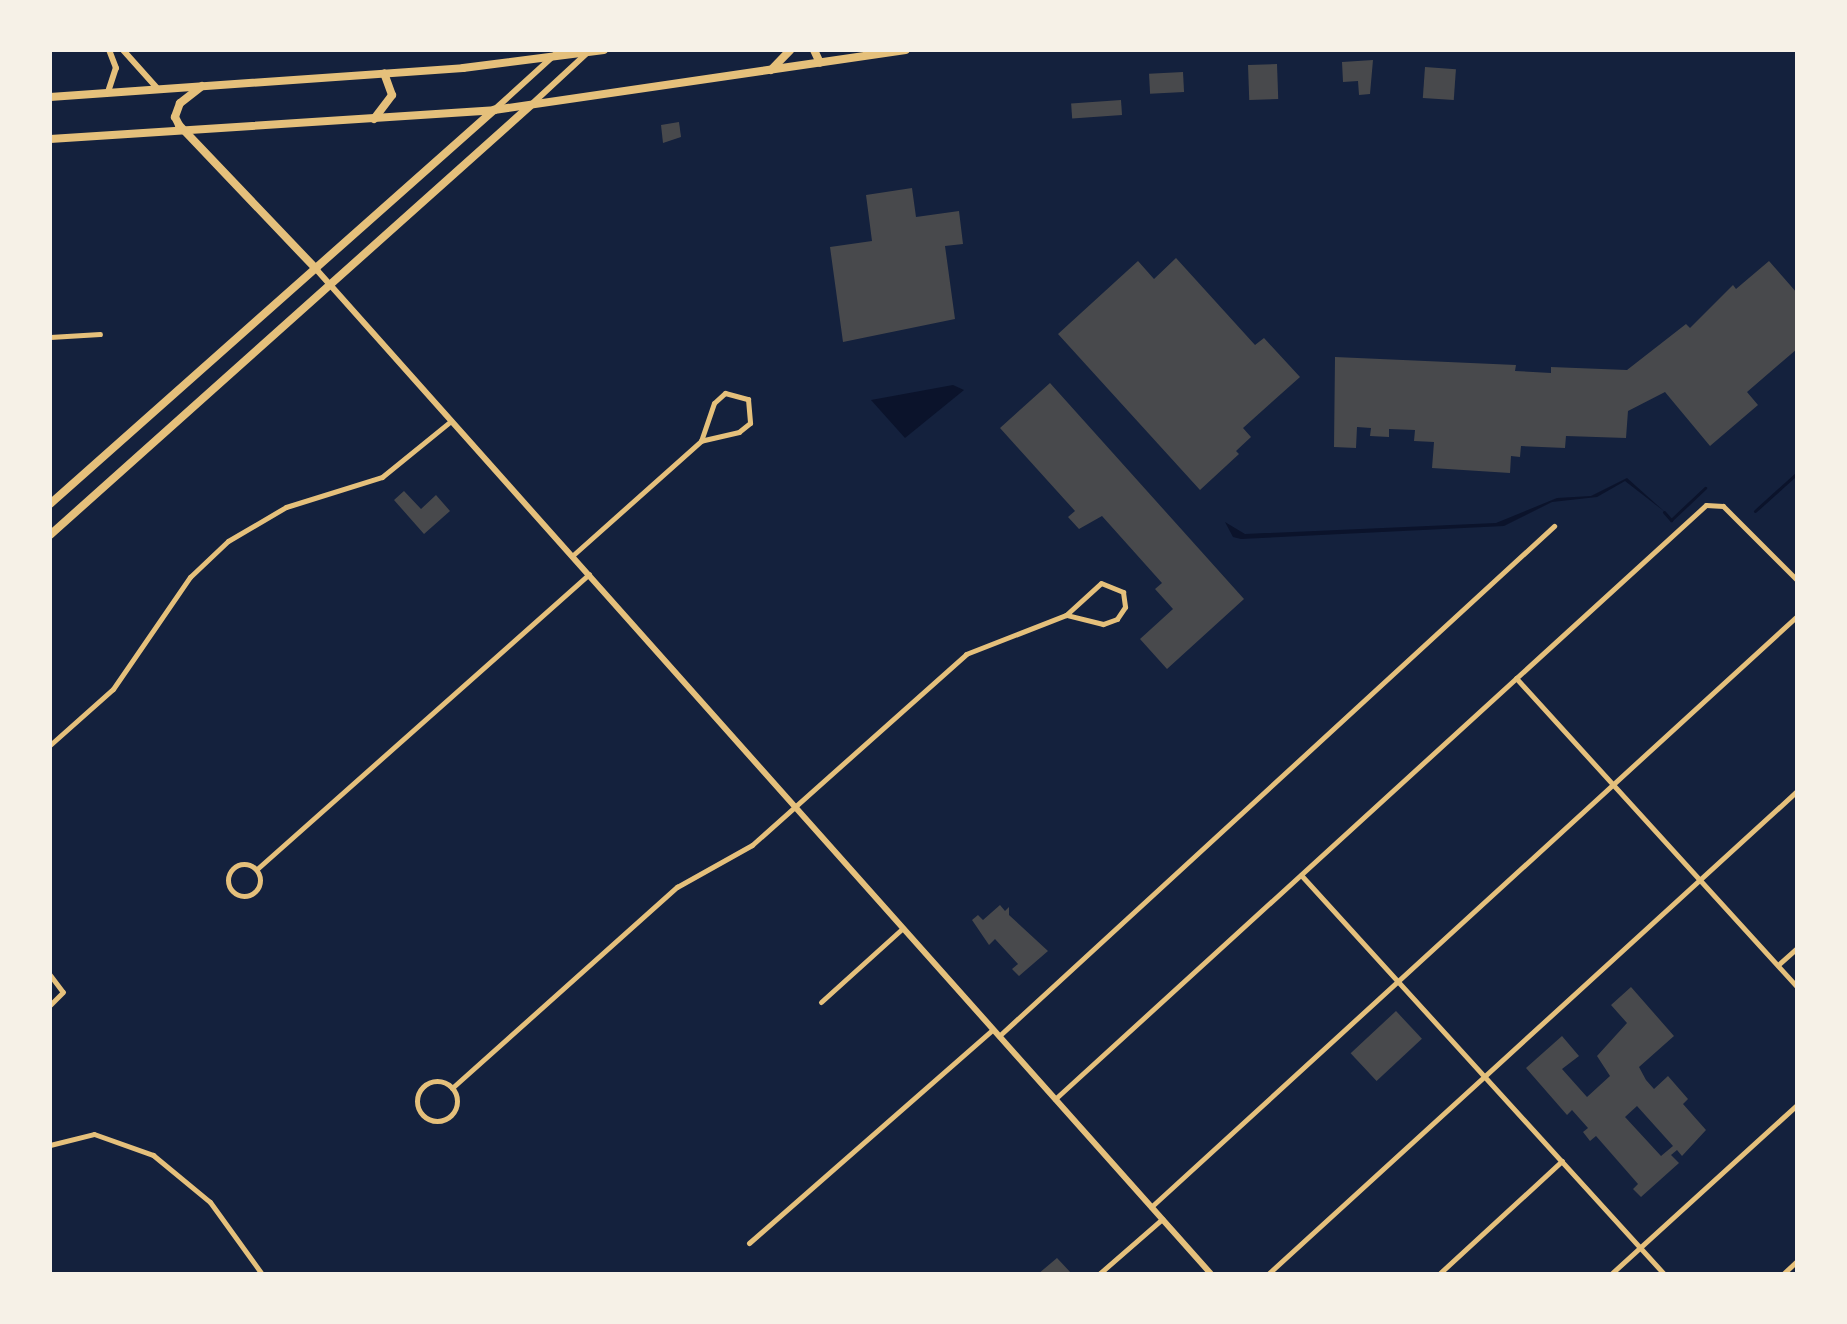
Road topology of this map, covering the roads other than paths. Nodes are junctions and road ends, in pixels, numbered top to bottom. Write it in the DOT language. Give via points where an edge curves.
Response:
graph roads {
  1 [pos="109,50"];
  2 [pos="123,50"];
  3 [pos="560,50"];
  4 [pos="604,50"];
  5 [pos="790,50"];
  6 [pos="814,50"];
  7 [pos="906,50"];
  8 [pos="588,51"];
  9 [pos="550,58"];
  10 [pos="820,63"];
  11 [pos="770,71"];
  12 [pos="384,73"];
  13 [pos="202,85"];
  14 [pos="157,88"];
  15 [pos="108,92"];
  16 [pos="50,97"];
  17 [pos="530,106"];
  18 [pos="494,110"];
  19 [pos="374,119"];
  20 [pos="184,132"];
  21 [pos="50,139"];
  22 [pos="316,269"];
  23 [pos="331,285"];
  24 [pos="100,334"];
  25 [pos="50,337"];
  26 [pos="452,421"];
  27 [pos="701,441"];
  28 [pos="50,504"];
  29 [pos="1554,526"];
  30 [pos="50,535"];
  31 [pos="572,556"];
  32 [pos="589,574"];
  33 [pos="1797,580"];
  34 [pos="1066,615"];
  35 [pos="1797,616"];
  36 [pos="1516,678"];
  37 [pos="50,745"];
  38 [pos="1614,784"];
  39 [pos="1797,791"];
  40 [pos="796,806"];
  41 [pos="257,869"];
  42 [pos="1301,875"];
  43 [pos="1700,879"];
  44 [pos="903,928"];
  45 [pos="1797,948"];
  46 [pos="1778,965"];
  47 [pos="50,975"];
  48 [pos="1399,981"];
  49 [pos="1797,987"];
  50 [pos="821,1002"];
  51 [pos="50,1005"];
  52 [pos="992,1030"];
  53 [pos="999,1036"];
  54 [pos="1485,1076"];
  55 [pos="452,1088"];
  56 [pos="1055,1099"];
  57 [pos="1797,1105"];
  58 [pos="50,1145"];
  59 [pos="1562,1161"];
  60 [pos="1151,1207"];
  61 [pos="1162,1219"];
  62 [pos="749,1243"];
  63 [pos="1640,1248"];
  64 [pos="1797,1261"];
  65 [pos="262,1274"];
  66 [pos="1099,1274"];
  67 [pos="1211,1274"];
  68 [pos="1268,1274"];
  69 [pos="1439,1274"];
  70 [pos="1611,1274"];
  71 [pos="1664,1274"];
  72 [pos="1783,1274"];
  1 -- 15 [label="street" via="116,68"];
  2 -- 14 [label="street"];
  3 -- 9 [label="street"];
  4 -- 8 [label="highway"];
  5 -- 11 [label="highway"];
  6 -- 10 [label="highway"];
  7 -- 10 [label="highway"];
  8 -- 9 [label="highway"];
  8 -- 17 [label="street"];
  9 -- 12 [label="highway"];
  9 -- 18 [label="street"];
  10 -- 11 [label="highway"];
  11 -- 17 [label="highway"];
  12 -- 13 [label="highway"];
  12 -- 19 [label="highway" via="392,95"];
  13 -- 14 [label="highway"];
  13 -- 20 [label="highway" via="176,110"];
  14 -- 15 [label="highway"];
  15 -- 16 [label="highway"];
  17 -- 18 [label="highway"];
  17 -- 23 [label="highway"];
  18 -- 19 [label="highway"];
  18 -- 22 [label="highway"];
  19 -- 20 [label="highway"];
  20 -- 21 [label="highway"];
  20 -- 22 [label="highway"];
  22 -- 23 [label="street"];
  22 -- 28 [label="highway"];
  23 -- 26 [label="street"];
  23 -- 30 [label="highway"];
  24 -- 25 [label="street"];
  26 -- 31 [label="street"];
  26 -- 37 [label="street" via="382,477 286,507 228,541 190,577 103,700"];
  27 -- 27 [label="street" via="744,430 752,418 748,399 735,392 720,396"];
  27 -- 31 [label="street"];
  29 -- 53 [label="street"];
  31 -- 32 [label="street"];
  32 -- 40 [label="street"];
  32 -- 41 [label="street"];
  33 -- 36 [label="street" via="1723,506 1709,503"];
  34 -- 34 [label="street" via="1108,624 1124,612 1125,597 1115,585 1101,583"];
  34 -- 40 [label="street" via="973,649"];
  35 -- 38 [label="street"];
  36 -- 38 [label="street"];
  36 -- 42 [label="street"];
  38 -- 43 [label="street"];
  38 -- 48 [label="street"];
  39 -- 43 [label="street"];
  40 -- 44 [label="street"];
  40 -- 55 [label="street" via="746,849 685,880"];
  41 -- 41 [label="street" via="235,866 228,880 232,890 242,896 253,894 261,880"];
  42 -- 48 [label="street"];
  42 -- 56 [label="street"];
  43 -- 46 [label="street"];
  43 -- 54 [label="street"];
  44 -- 50 [label="street"];
  44 -- 52 [label="street"];
  45 -- 46 [label="street"];
  46 -- 49 [label="street"];
  47 -- 51 [label="street" via="63,992"];
  48 -- 54 [label="street"];
  48 -- 60 [label="street"];
  52 -- 53 [label="street"];
  52 -- 62 [label="street"];
  53 -- 56 [label="street"];
  54 -- 59 [label="street"];
  54 -- 68 [label="street"];
  55 -- 55 [label="street" via="441,1082 425,1085 417,1098 422,1114 437,1121 450,1116 457,1100"];
  56 -- 60 [label="street"];
  57 -- 63 [label="street"];
  58 -- 65 [label="street" via="94,1134 153,1155 210,1202"];
  59 -- 63 [label="street"];
  59 -- 69 [label="street"];
  60 -- 61 [label="street"];
  61 -- 66 [label="street"];
  61 -- 67 [label="street"];
  63 -- 70 [label="street"];
  63 -- 71 [label="street"];
  64 -- 72 [label="street"];
}
